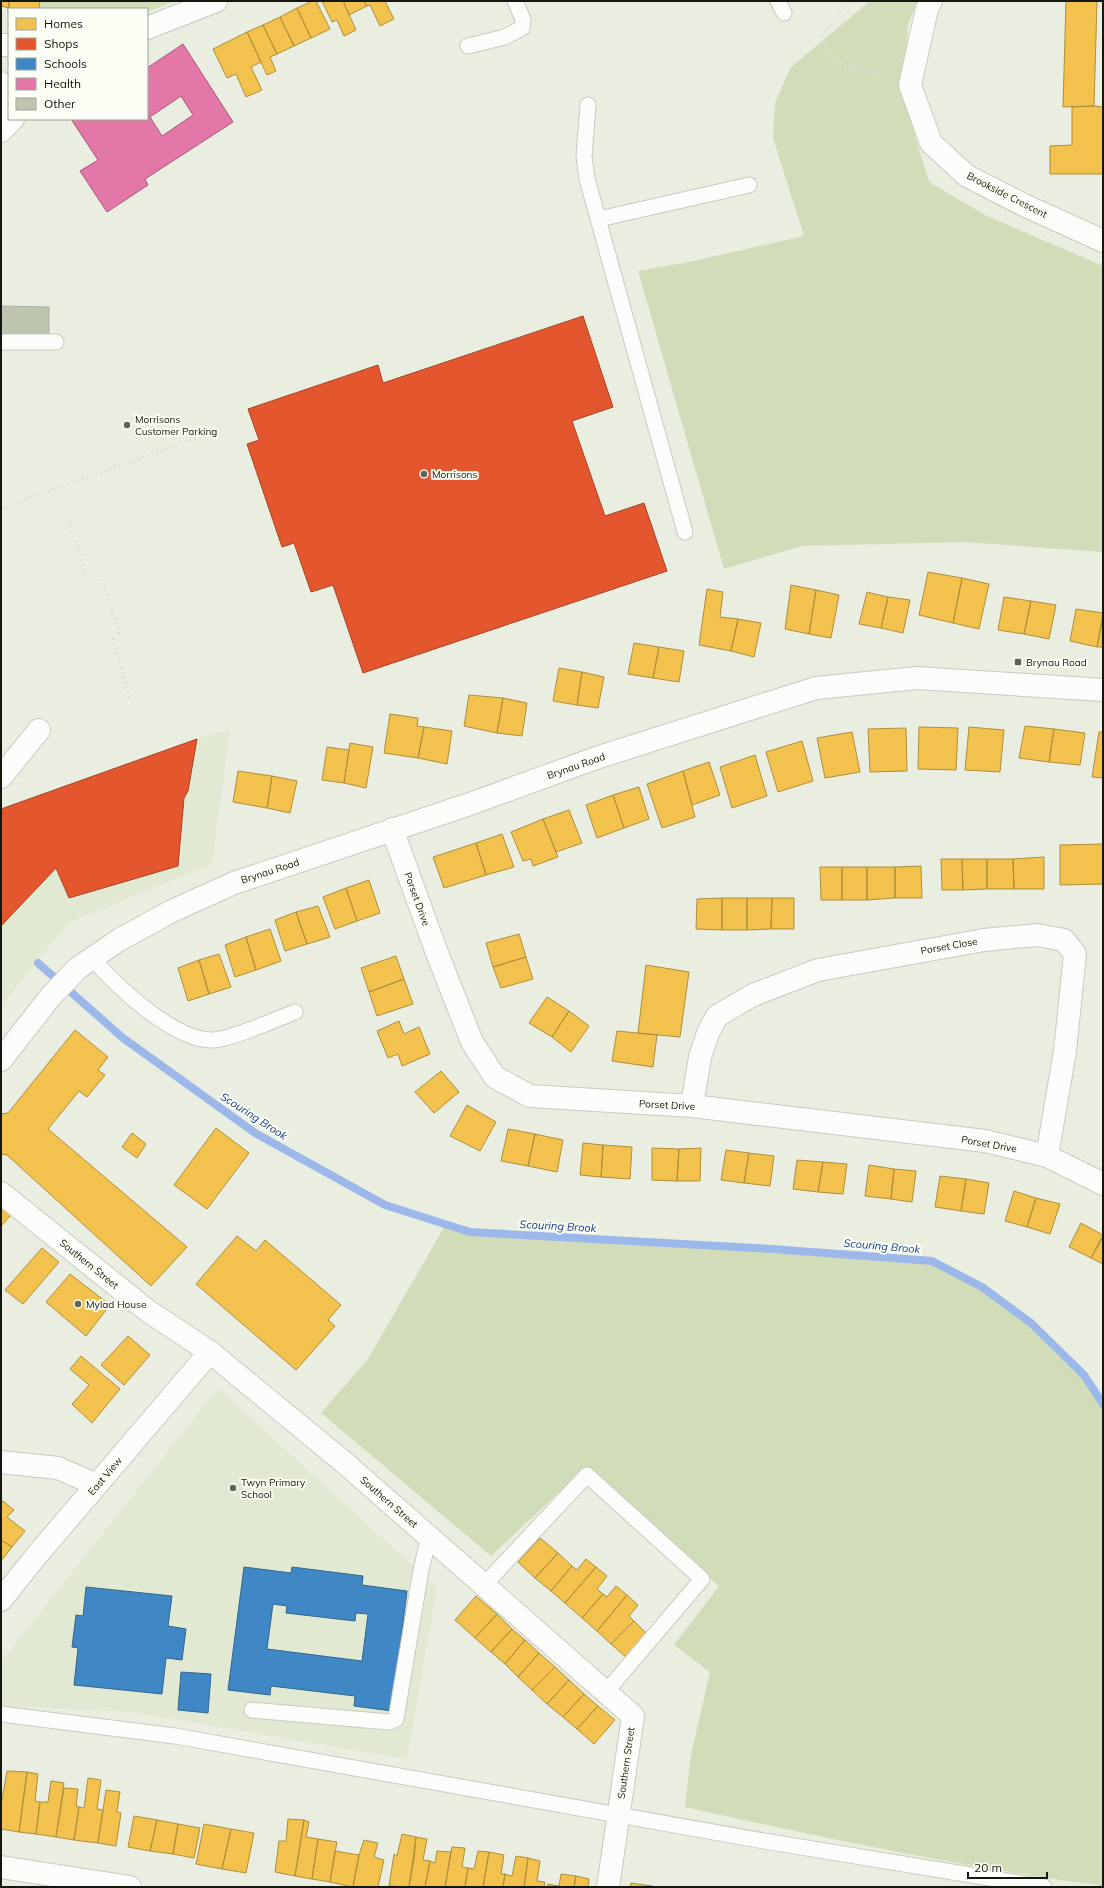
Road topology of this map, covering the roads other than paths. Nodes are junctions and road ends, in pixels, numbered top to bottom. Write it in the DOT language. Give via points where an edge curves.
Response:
graph roads {
  1 [pos="216,1"];
  2 [pos="515,1"];
  3 [pos="931,1"];
  4 [pos="148,28"];
  5 [pos="468,46"];
  6 [pos="1,83"];
  7 [pos="8,100"];
  8 [pos="588,105"];
  9 [pos="749,185"];
  10 [pos="598,218"];
  11 [pos="1103,241"];
  12 [pos="1,342"];
  13 [pos="56,342"];
  14 [pos="685,532"];
  15 [pos="1103,690"];
  16 [pos="39,730"];
  17 [pos="1,777"];
  18 [pos="392,829"];
  19 [pos="85,963"];
  20 [pos="295,1012"];
  21 [pos="1,1060"];
  22 [pos="692,1106"];
  23 [pos="1048,1156"];
  24 [pos="1103,1184"];
  25 [pos="1,1193"];
  26 [pos="210,1352"];
  27 [pos="1,1462"];
  28 [pos="97,1485"];
  29 [pos="429,1537"];
  30 [pos="484,1585"];
  31 [pos="1,1600"];
  32 [pos="606,1692"];
  33 [pos="252,1710"];
  34 [pos="1,1714"];
  35 [pos="619,1815"];
  36 [pos="1,1867"];
  37 [pos="40,1881"];
  38 [pos="130,1887"];
  39 [pos="608,1887"];
  40 [pos="1044,1887"];
  1 -- 4 [label="street"];
  2 -- 5 [label="lane" via="523,19 522,28 505,37"];
  3 -- 11 [label="street, Brookside Crescent" via="910,85 931,143 967,176"];
  6 -- 7 [label="street"];
  8 -- 10 [label="lane" via="584,156 586,179"];
  9 -- 10 [label="lane"];
  10 -- 14 [label="lane"];
  12 -- 13 [label="lane"];
  15 -- 18 [label="street, Brynau Road" via="917,678 816,688 596,758"];
  16 -- 17 [label="street"];
  18 -- 19 [label="street, Brynau Road" via="234,883 172,911 118,940"];
  18 -- 22 [label="street, Porset Drive" via="472,1042 495,1077 530,1096"];
  19 -- 20 [label="lane" via="172,1026 208,1040 223,1038"];
  19 -- 21 [label="street, Brynau Road" via="51,996"];
  22 -- 23 [label="street, Porset Drive" via="985,1141"];
  22 -- 23 [label="street, Porset Close" via="700,1057 717,1016 752,995 818,970 984,940 1037,935 1064,940 1075,954 1065,1051"];
  23 -- 24 [label="street, Porset Drive"];
  25 -- 26 [label="street, Southern Street" via="148,1311"];
  26 -- 28 [label="street, East View"];
  26 -- 29 [label="street, Southern Street" via="346,1464"];
  27 -- 28 [label="street" via="58,1468"];
  28 -- 31 [label="street, East View"];
  29 -- 30 [label="street, Southern Street"];
  29 -- 33 [label="lane" via="420,1570 396,1719 389,1722"];
  30 -- 32 [label="street, Southern Street"];
  30 -- 32 [label="lane" via="587,1474 702,1579"];
  32 -- 35 [label="street, Southern Street" via="633,1716"];
  34 -- 35 [label="lane" via="175,1736"];
  35 -- 39 [label="street, Southern Street"];
  35 -- 40 [label="lane"];
  36 -- 37 [label="street"];
  37 -- 38 [label="street"];
}
